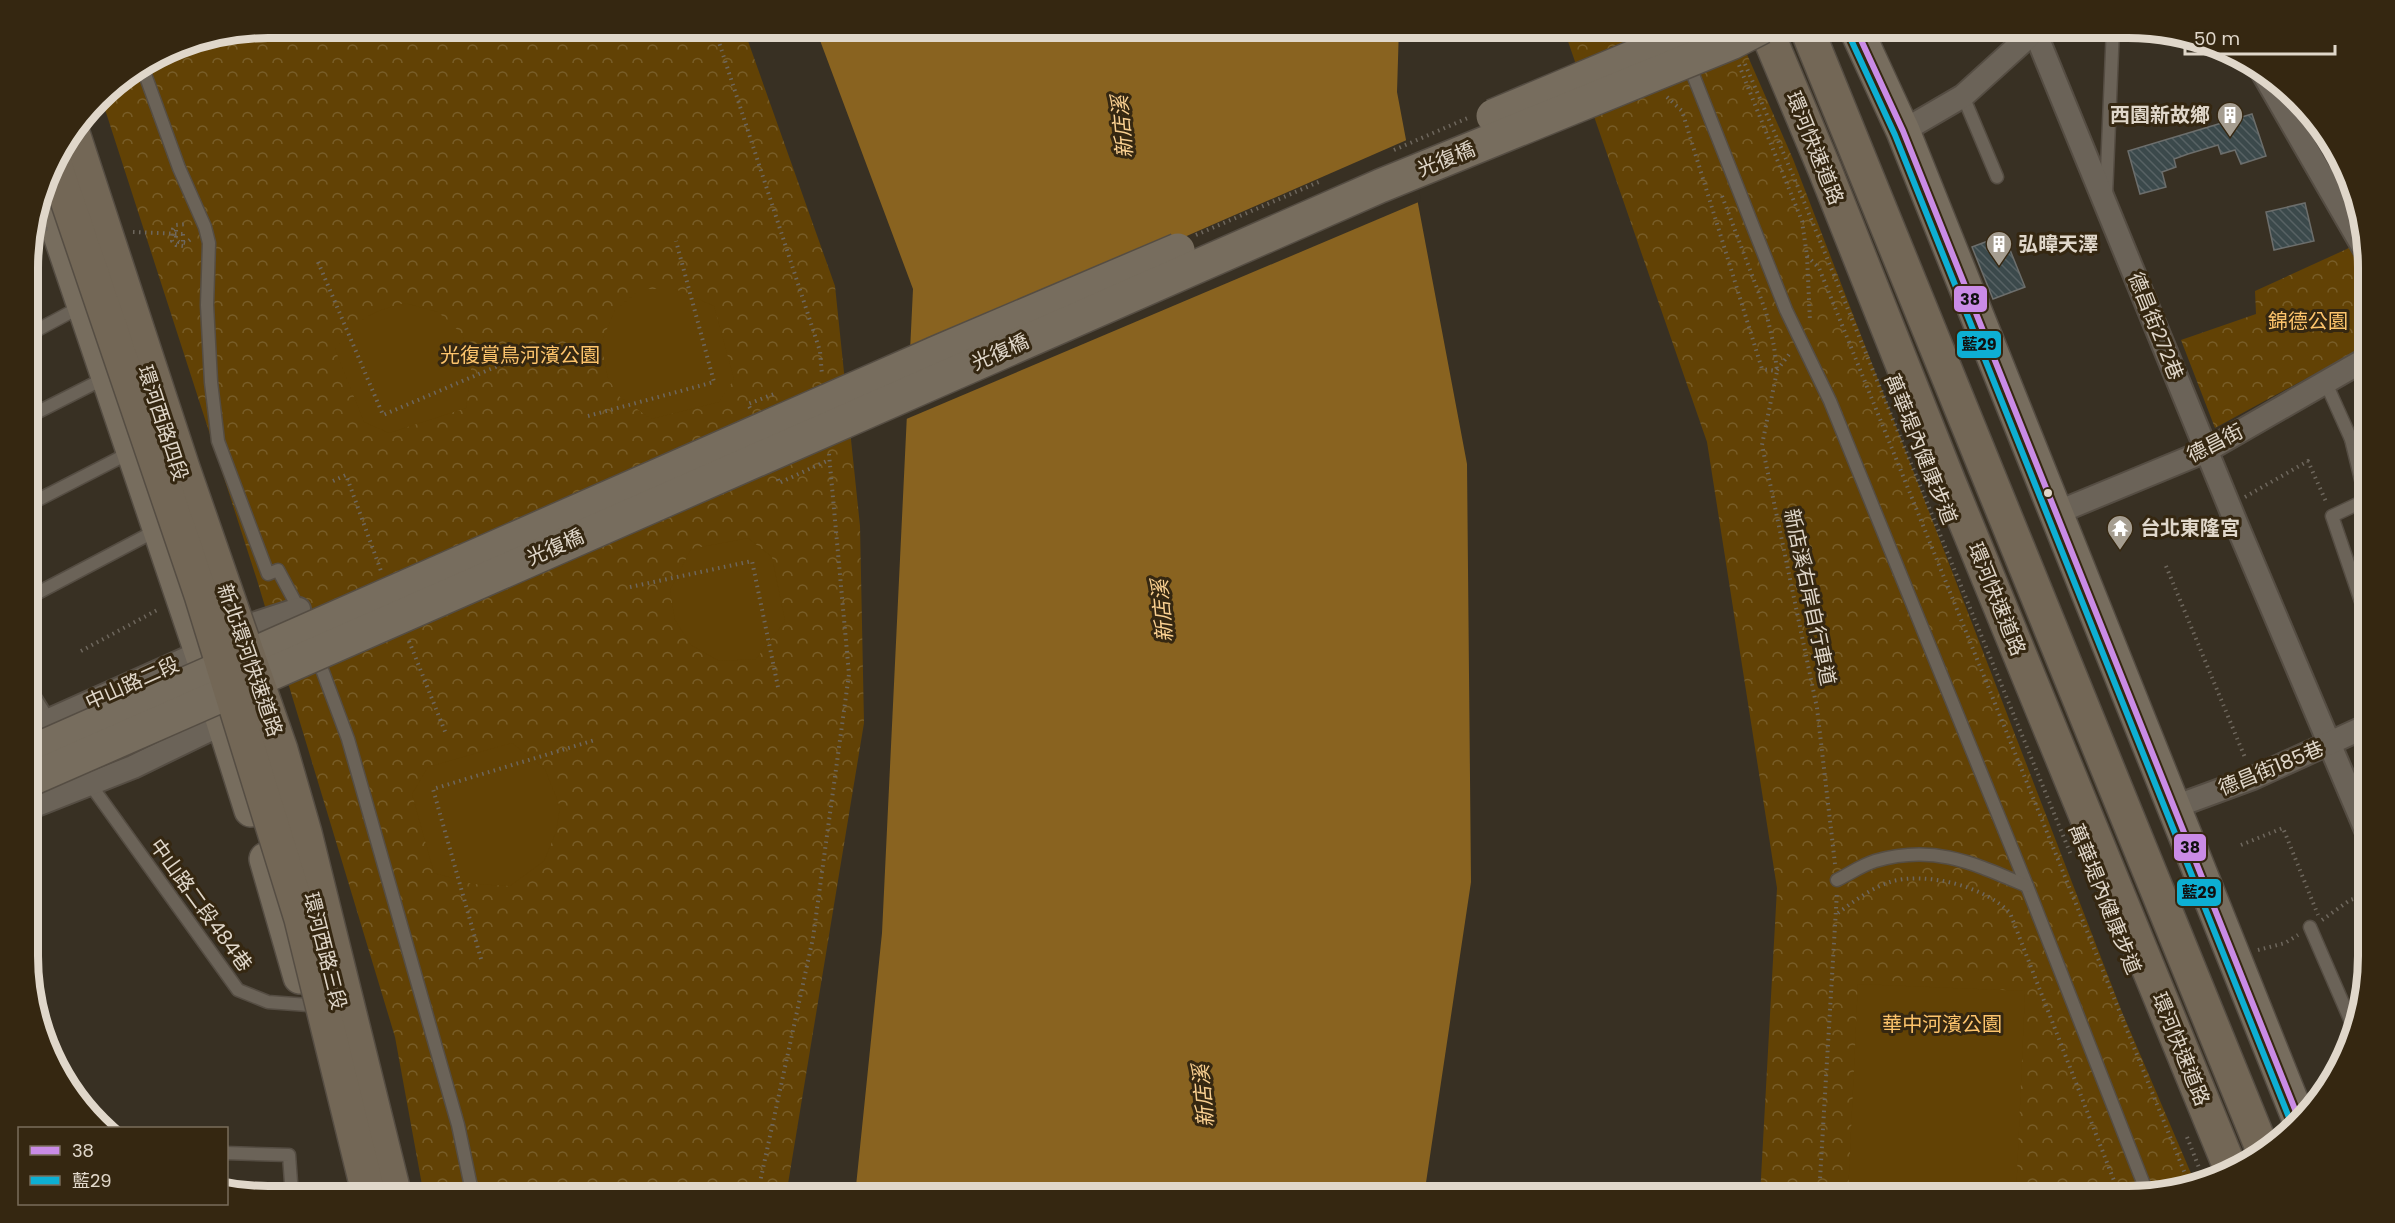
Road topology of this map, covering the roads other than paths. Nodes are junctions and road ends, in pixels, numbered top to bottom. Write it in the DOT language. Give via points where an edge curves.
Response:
graph roads {
  1 [pos="1679,38"];
  2 [pos="1743,38"];
  3 [pos="1768,38"];
  4 [pos="1802,38"];
  5 [pos="1805,38"];
  6 [pos="1860,38"];
  7 [pos="2027,38"];
  8 [pos="2041,38"];
  9 [pos="2113,38"];
  10 [pos="1728,46"];
  11 [pos="145,73"];
  12 [pos="2275,91"];
  13 [pos="1963,96"];
  14 [pos="1902,131"];
  15 [pos="76,141"];
  16 [pos="73,145"];
  17 [pos="1825,170"];
  18 [pos="58,173"];
  19 [pos="2332,174"];
  20 [pos="1997,177"];
  21 [pos="2106,202"];
  22 [pos="44,213"];
  23 [pos="2353,222"];
  24 [pos="44,232"];
  25 [pos="84,305"];
  26 [pos="38,330"];
  27 [pos="2358,363"];
  28 [pos="107,377"];
  29 [pos="2325,381"];
  30 [pos="38,412"];
  31 [pos="2358,437"];
  32 [pos="2351,439"];
  33 [pos="2206,451"];
  34 [pos="132,452"];
  35 [pos="2358,468"];
  36 [pos="38,500"];
  37 [pos="2358,505"];
  38 [pos="2056,513"];
  39 [pos="159,529"];
  40 [pos="38,593"];
  41 [pos="2358,593"];
  42 [pos="299,609"];
  43 [pos="232,631"];
  44 [pos="201,652"];
  45 [pos="268,660"];
  46 [pos="259,708"];
  47 [pos="222,722"];
  48 [pos="38,724"];
  49 [pos="2358,731"];
  50 [pos="2330,745"];
  51 [pos="38,749"];
  52 [pos="38,775"];
  53 [pos="90,784"];
  54 [pos="38,804"];
  55 [pos="2174,807"];
  56 [pos="2358,811"];
  57 [pos="1837,880"];
  58 [pos="2027,886"];
  59 [pos="2315,924"];
  60 [pos="308,1005"];
  61 [pos="2349,1017"];
  62 [pos="2296,1112"];
  63 [pos="2260,1143"];
  64 [pos="228,1153"];
  65 [pos="2228,1162"];
  66 [pos="2144,1185"];
  67 [pos="291,1186"];
  68 [pos="351,1186"];
  69 [pos="367,1186"];
  70 [pos="383,1186"];
  71 [pos="393,1186"];
  72 [pos="470,1186"];
  1 -- 58 [label="lane" via="1786,310 1830,401"];
  2 -- 10 [label="main road, 光復橋, bridge"];
  3 -- 17 [label="highway, 環河快速道路"];
  4 -- 17 [label="highway"];
  5 -- 63 [label="highway, 環河快速道路"];
  6 -- 14 [label="main road"];
  7 -- 13 [label="street"];
  8 -- 21 [label="street, 德昌街272巷"];
  9 -- 21 [label="lane"];
  10 -- 45 [label="main road, 光復橋, bridge" via="1380,186"];
  11 -- 42 [label="lane" via="209,243 207,305 218,441 268,574 278,570"];
  12 -- 19 [label="street"];
  13 -- 14 [label="street"];
  13 -- 20 [label="lane"];
  14 -- 38 [label="main road"];
  15 -- 71 [label="highway, 新北環河快速道路, bridge" via="281,750"];
  16 -- 43 [label="main road, 環河西路四段"];
  17 -- 65 [label="highway, 環河快速道路"];
  18 -- 69 [label="highway, 新北環河快速道路, bridge" via="201,595 301,920"];
  19 -- 23 [label="street"];
  21 -- 33 [label="street, 德昌街272巷"];
  22 -- 24 [label="main road, 環河西路四段"];
  24 -- 25 [label="main road, 環河西路四段"];
  25 -- 26 [label="lane"];
  25 -- 28 [label="main road, 環河西路四段"];
  27 -- 29 [label="street, 德昌街"];
  28 -- 30 [label="lane"];
  28 -- 34 [label="main road, 環河西路四段"];
  29 -- 32 [label="lane"];
  29 -- 33 [label="street, 德昌街"];
  31 -- 32 [label="lane"];
  32 -- 35 [label="lane"];
  33 -- 38 [label="street, 德昌街"];
  33 -- 50 [label="street, 德昌街272巷"];
  34 -- 36 [label="lane"];
  34 -- 39 [label="main road, 環河西路四段"];
  37 -- 41 [label="lane" via="2332,516"];
  38 -- 55 [label="main road"];
  39 -- 40 [label="lane"];
  39 -- 44 [label="main road, 環河西路四段"];
  42 -- 43 [label="street, 中山路二段"];
  42 -- 72 [label="lane" via="348,739 458,1125"];
  43 -- 44 [label="street, 中山路二段"];
  43 -- 46 [label="main road, 環河西路四段"];
  44 -- 47 [label="main road, 環河西路四段"];
  44 -- 48 [label="street, 中山路二段"];
  45 -- 51 [label="main road, bridge"];
  45 -- 52 [label="main road, bridge"];
  46 -- 47 [label="street"];
  46 -- 70 [label="main road, 環河西路三段" via="276,760"];
  47 -- 53 [label="street"];
  47 -- 60 [label="main road, 環河西路三段"];
  49 -- 50 [label="street, 德昌街185巷"];
  50 -- 55 [label="street, 德昌街185巷"];
  50 -- 56 [label="street, 德昌街272巷"];
  53 -- 54 [label="street"];
  53 -- 60 [label="lane, 中山路二段484巷" via="238,990 268,1002"];
  55 -- 62 [label="main road"];
  57 -- 58 [label="lane" via="1872,862 1910,854 1948,856"];
  58 -- 66 [label="lane"];
  59 -- 61 [label="lane"];
  60 -- 68 [label="main road, 環河西路三段"];
  64 -- 67 [label="lane" via="289,1155"];
}
